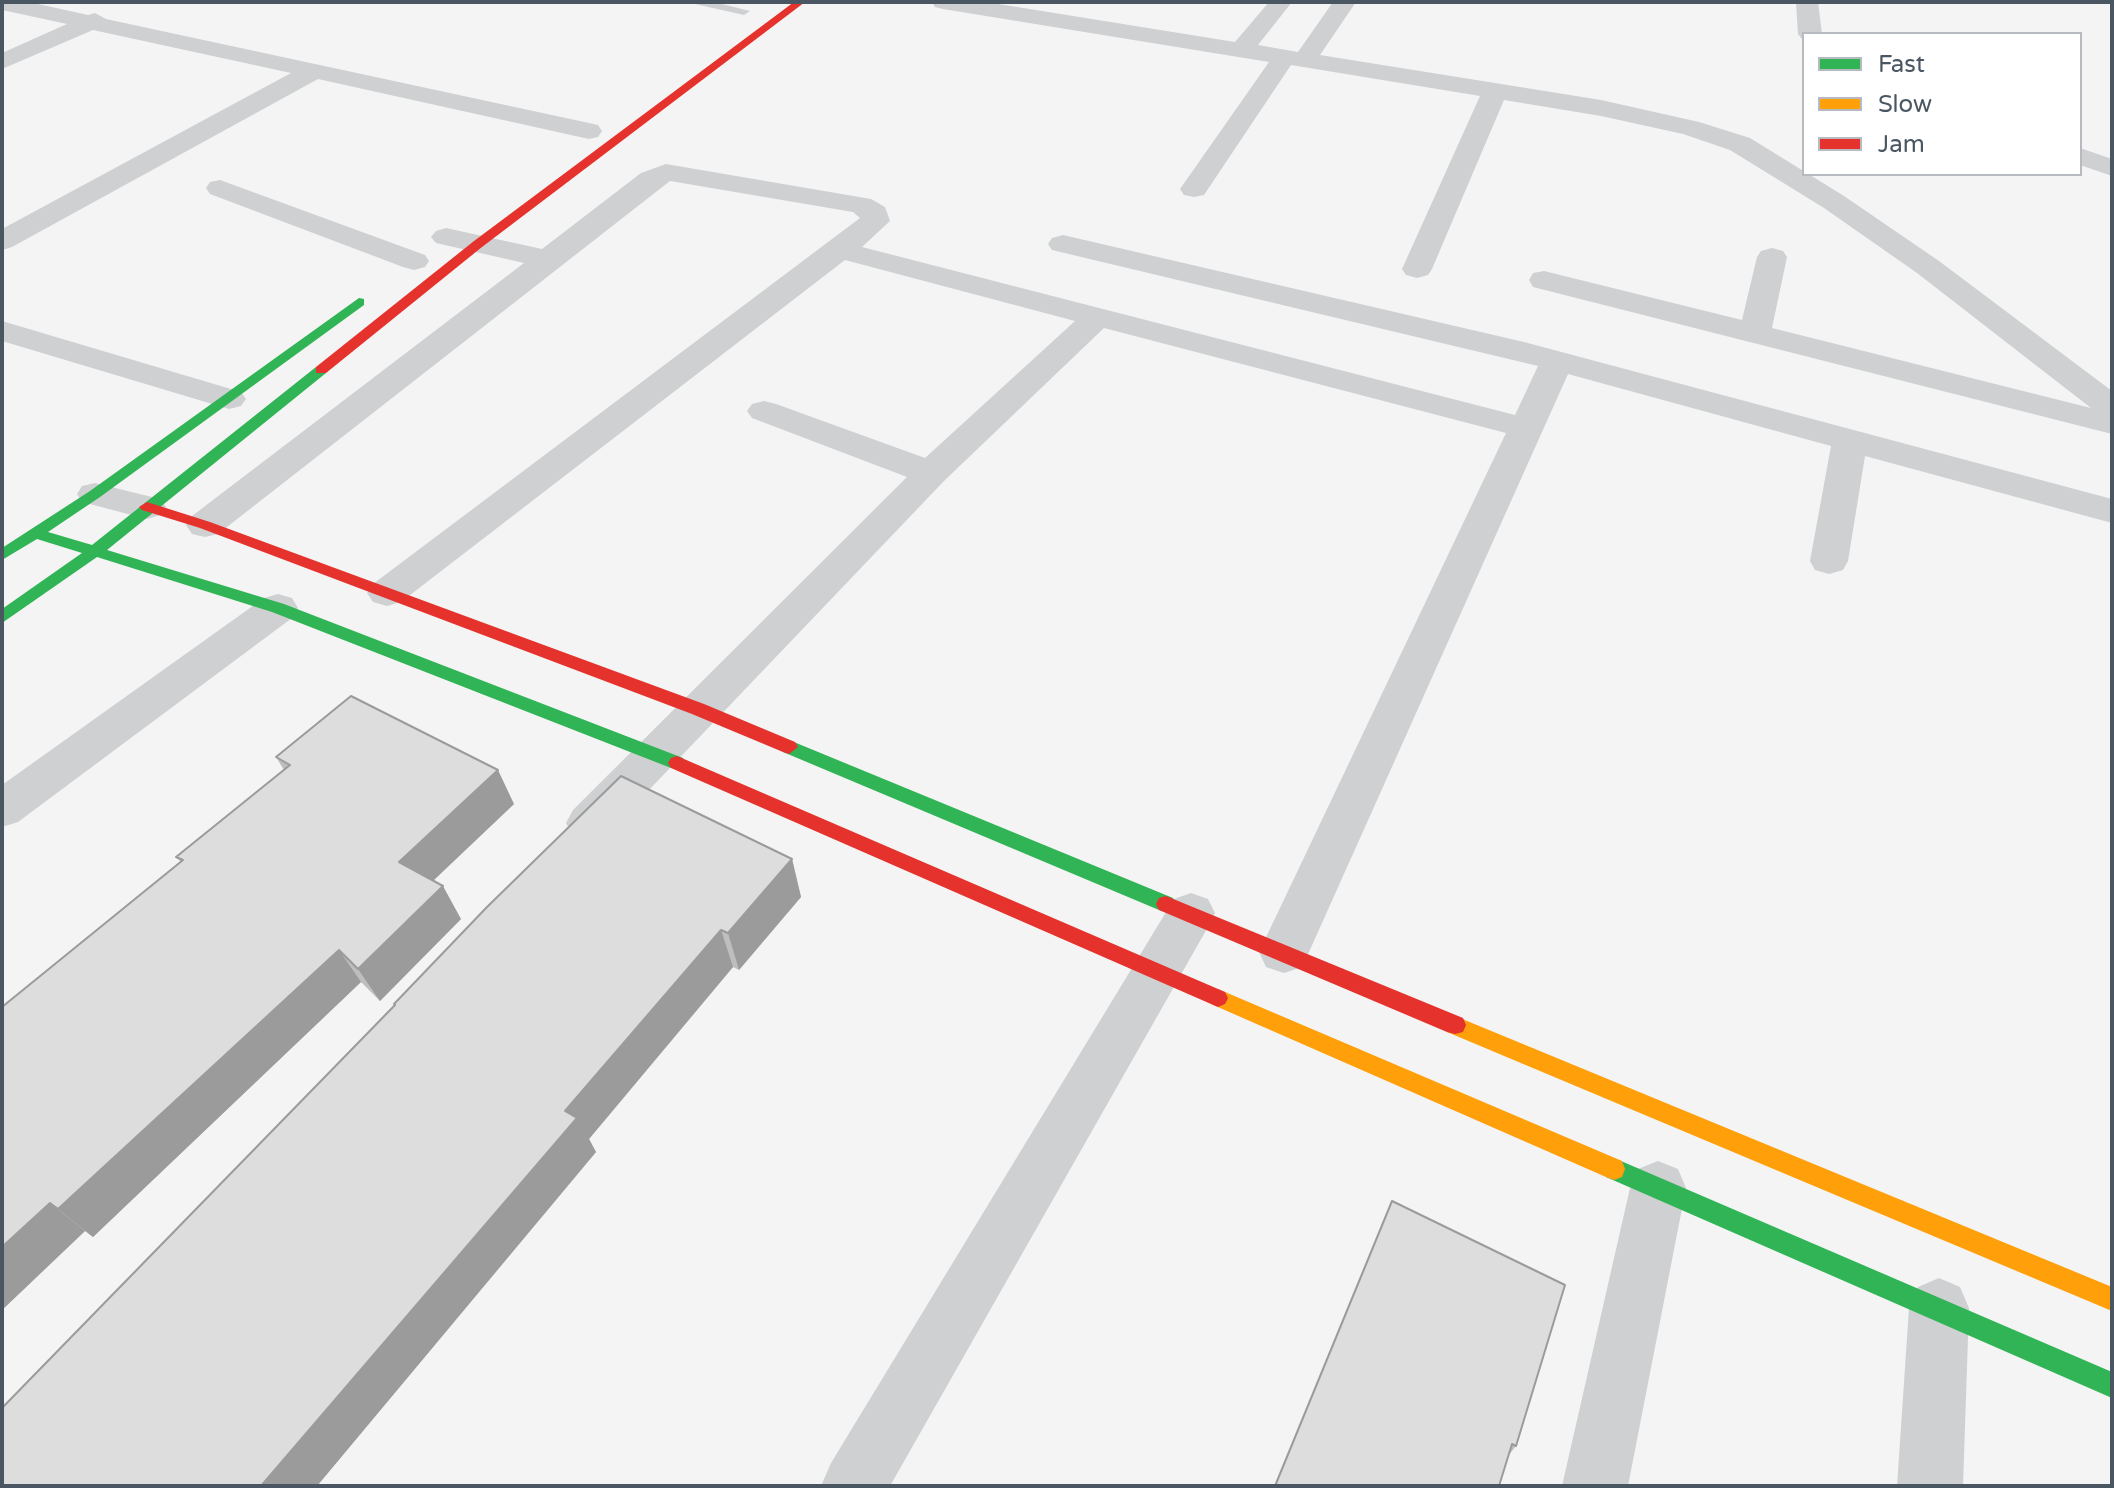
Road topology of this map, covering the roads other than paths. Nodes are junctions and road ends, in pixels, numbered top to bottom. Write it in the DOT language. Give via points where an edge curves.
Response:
graph roads {
  1 [pos="692,2"];
  2 [pos="800,2"];
  3 [pos="943,2"];
  4 [pos="1092,2"];
  5 [pos="1281,2"];
  6 [pos="1345,2"];
  7 [pos="1807,2"];
  8 [pos="2,3"];
  9 [pos="750,6"];
  10 [pos="126,7"];
  11 [pos="88,23"];
  12 [pos="1072,23"];
  13 [pos="720,29"];
  14 [pos="1810,32"];
  15 [pos="1241,50"];
  16 [pos="1295,59"];
  17 [pos="2,62"];
  18 [pos="316,70"];
  19 [pos="1495,91"];
  20 [pos="595,127"];
  21 [pos="2082,138"];
  22 [pos="2112,139"];
  23 [pos="1788,143"];
  24 [pos="1740,144"];
  25 [pos="565,149"];
  26 [pos="2082,157"];
  27 [pos="2112,168"];
  28 [pos="220,188"];
  29 [pos="1194,189"];
  30 [pos="2,241"];
  31 [pos="1063,244"];
  32 [pos="438,247"];
  33 [pos="840,250"];
  34 [pos="1772,257"];
  35 [pos="548,259"];
  36 [pos="1417,269"];
  37 [pos="1544,280"];
  38 [pos="377,289"];
  39 [pos="1097,317"];
  40 [pos="2,331"];
  41 [pos="1755,333"];
  42 [pos="1557,361"];
  43 [pos="229,399"];
  44 [pos="2112,408"];
  45 [pos="764,411"];
  46 [pos="2112,424"];
  47 [pos="1526,428"];
  48 [pos="1850,441"];
  49 [pos="931,473"];
  50 [pos="95,494"];
  51 [pos="147,507"];
  52 [pos="2112,511"];
  53 [pos="205,525"];
  54 [pos="35,533"];
  55 [pos="94,552"];
  56 [pos="2,555"];
  57 [pos="1829,561"];
  58 [pos="387,593"];
  59 [pos="278,608"];
  60 [pos="2,617"];
  61 [pos="698,709"];
  62 [pos="655,754"];
  63 [pos="2,809"];
  64 [pos="555,858"];
  65 [pos="1191,913"];
  66 [pos="1284,952"];
  67 [pos="1158,972"];
  68 [pos="1658,1188"];
  69 [pos="2112,1299"];
  70 [pos="1939,1308"];
  71 [pos="2112,1385"];
  72 [pos="854,1486"];
  73 [pos="1595,1486"];
  74 [pos="1930,1486"];
  1 -- 9 [label="lane"];
  2 -- 32 [label="street"];
  3 -- 12 [label="street"];
  4 -- 12 [label="street"];
  5 -- 15 [label="street"];
  6 -- 16 [label="street"];
  7 -- 14 [label="street"];
  8 -- 11 [label="street"];
  9 -- 13 [label="street"];
  10 -- 11 [label="street"];
  11 -- 17 [label="street"];
  11 -- 18 [label="street"];
  12 -- 15 [label="street"];
  15 -- 16 [label="street"];
  16 -- 19 [label="street"];
  16 -- 29 [label="street"];
  18 -- 20 [label="street"];
  18 -- 30 [label="street"];
  19 -- 24 [label="street" via="1601,108"];
  19 -- 36 [label="street"];
  20 -- 25 [label="street"];
  21 -- 22 [label="street"];
  23 -- 24 [label="street"];
  24 -- 44 [label="street" via="1928,267"];
  26 -- 27 [label="street"];
  28 -- 32 [label="street"];
  31 -- 42 [label="street"];
  32 -- 35 [label="street"];
  32 -- 51 [label="street"];
  33 -- 35 [label="street" via="875,221 875,213 861,205 666,172"];
  33 -- 39 [label="street"];
  33 -- 58 [label="street"];
  34 -- 41 [label="street"];
  35 -- 53 [label="street"];
  37 -- 41 [label="street"];
  38 -- 43 [label="street"];
  39 -- 47 [label="street"];
  39 -- 49 [label="street"];
  40 -- 43 [label="street"];
  41 -- 46 [label="street"];
  42 -- 47 [label="street"];
  42 -- 48 [label="street"];
  43 -- 50 [label="street"];
  45 -- 49 [label="street"];
  47 -- 66 [label="street"];
  48 -- 52 [label="street"];
  48 -- 57 [label="street"];
  49 -- 61 [label="street"];
  50 -- 51 [label="street"];
  50 -- 54 [label="street"];
  51 -- 53 [label="street"];
  51 -- 55 [label="street"];
  53 -- 58 [label="street"];
  54 -- 55 [label="street"];
  54 -- 56 [label="street"];
  55 -- 59 [label="street"];
  55 -- 60 [label="street"];
  58 -- 61 [label="street"];
  59 -- 62 [label="street"];
  59 -- 63 [label="street"];
  61 -- 62 [label="street"];
  61 -- 65 [label="street"];
  62 -- 64 [label="street"];
  62 -- 67 [label="street"];
  65 -- 66 [label="street"];
  65 -- 67 [label="street"];
  66 -- 69 [label="street"];
  67 -- 68 [label="street"];
  67 -- 72 [label="street"];
  68 -- 70 [label="street"];
  68 -- 73 [label="street"];
  70 -- 71 [label="street"];
  70 -- 74 [label="street"];
}
